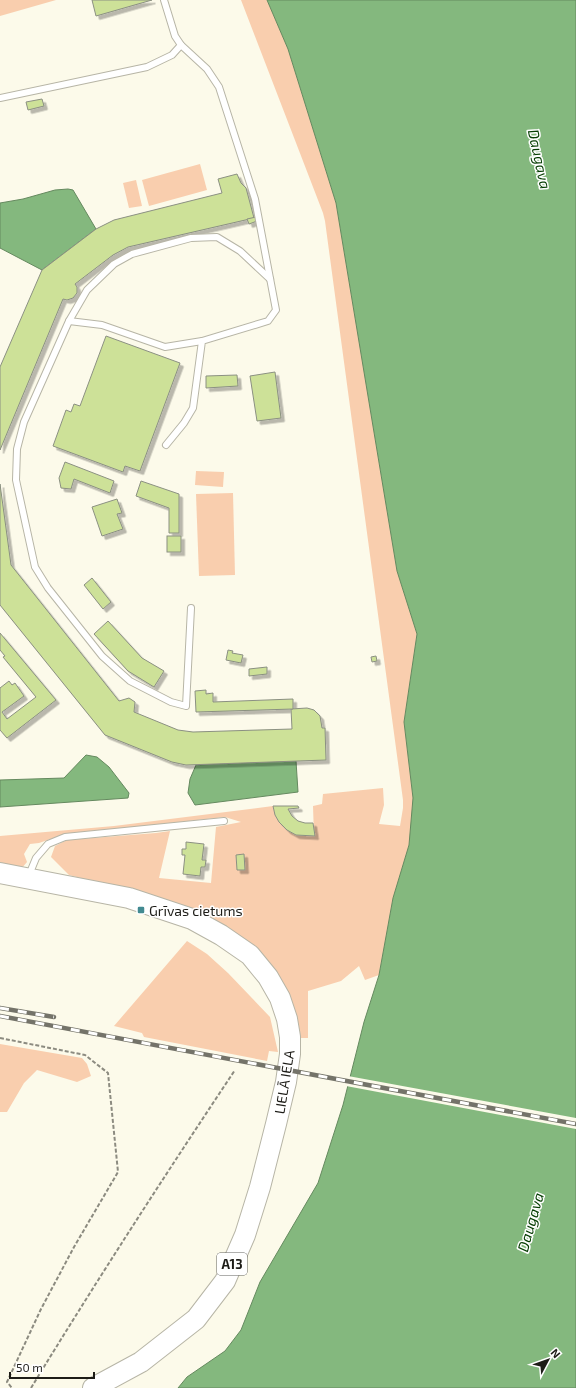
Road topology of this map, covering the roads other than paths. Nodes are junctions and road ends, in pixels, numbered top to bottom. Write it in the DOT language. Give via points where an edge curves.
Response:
graph roads {
  1 [pos="164,0"];
  2 [pos="181,45"];
  3 [pos="0,98"];
  4 [pos="270,279"];
  5 [pos="69,321"];
  6 [pos="202,341"];
  7 [pos="166,444"];
  8 [pos="191,608"];
  9 [pos="224,820"];
  10 [pos="0,873"];
  11 [pos="28,878"];
  12 [pos="93,1388"];
  1 -- 2 [label="lane" via="175,36"];
  2 -- 3 [label="lane" via="172,55 147,67"];
  2 -- 4 [label="lane" via="207,69 219,87 255,199"];
  4 -- 5 [label="lane" via="240,251 217,237 191,238 132,254 114,264 88,290"];
  4 -- 6 [label="lane" via="276,310 268,321"];
  5 -- 6 [label="lane" via="102,325 165,347"];
  5 -- 8 [label="lane" via="24,422 17,449 16,480 35,567 48,588 102,656 130,681 171,702 186,706"];
  6 -- 7 [label="lane" via="193,408"];
  9 -- 11 [label="lane" via="65,837 48,844 36,858"];
  10 -- 11 [label="main road, LIELĀ IELA / A13"];
  11 -- 12 [label="main road, LIELĀ IELA / A13" via="129,898 192,919 221,935 250,954 268,977 280,998 290,1037 286,1082 260,1188 245,1235 225,1280 196,1319 141,1362"];
}
